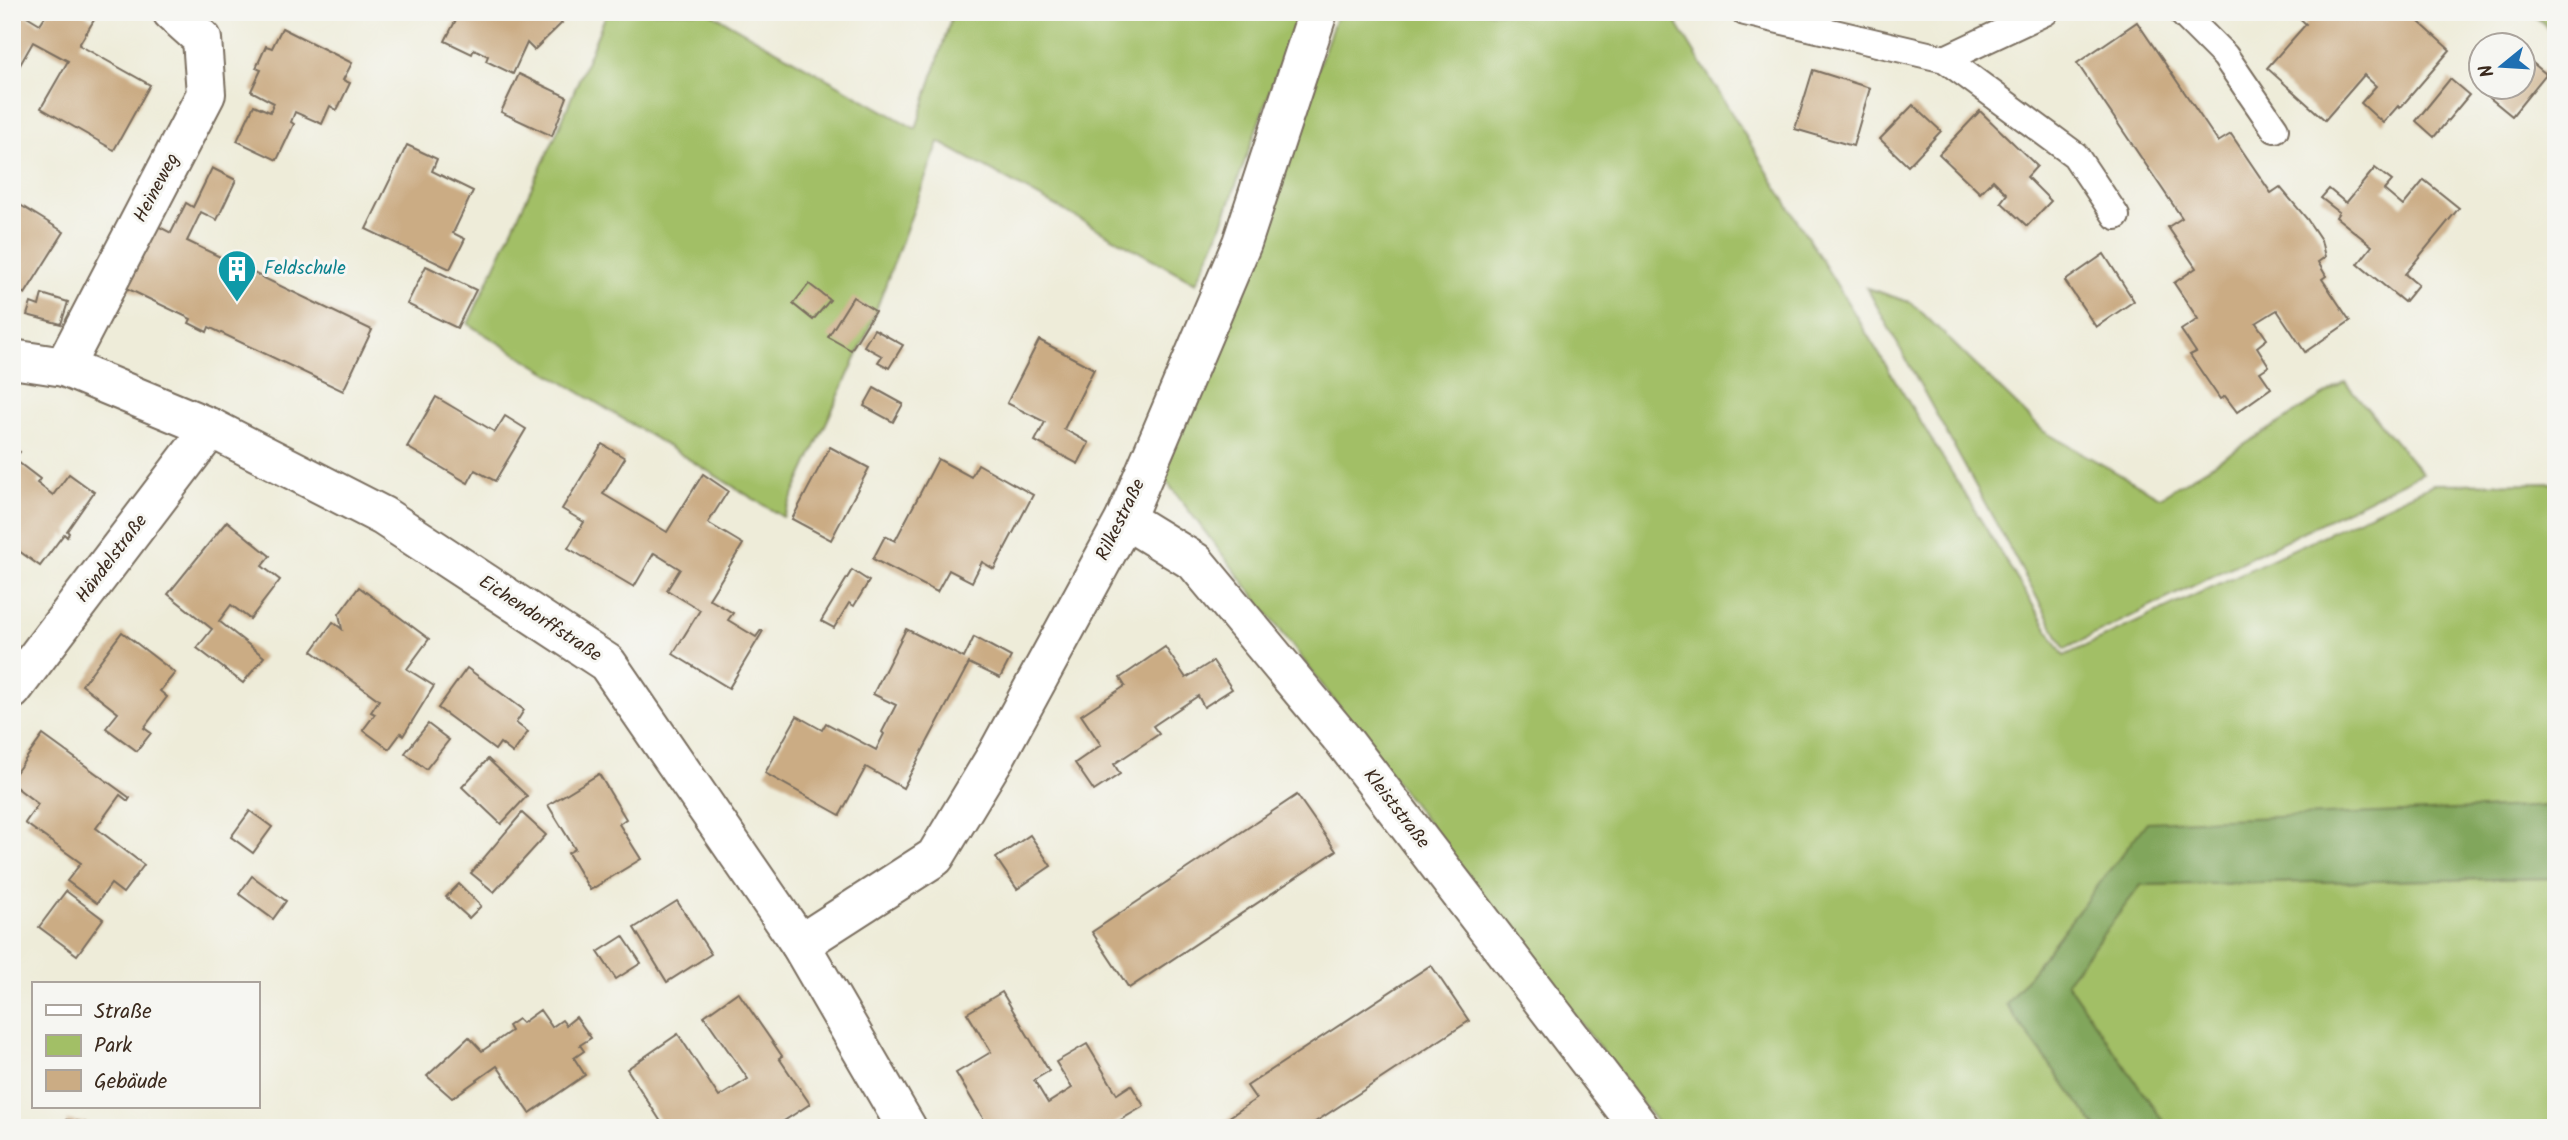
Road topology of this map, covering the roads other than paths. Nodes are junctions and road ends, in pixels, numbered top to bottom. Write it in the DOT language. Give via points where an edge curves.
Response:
graph roads {
  1 [pos="172,12"];
  2 [pos="1318,12"];
  3 [pos="1745,12"];
  4 [pos="2045,12"];
  5 [pos="2181,12"];
  6 [pos="1945,59"];
  7 [pos="2275,129"];
  8 [pos="2116,216"];
  9 [pos="12,359"];
  10 [pos="64,367"];
  11 [pos="211,428"];
  12 [pos="1125,519"];
  13 [pos="12,690"];
  14 [pos="800,944"];
  15 [pos="907,1128"];
  16 [pos="1640,1128"];
  1 -- 10 [label="street, Heineweg" via="202,39 206,94"];
  2 -- 12 [label="street, Rilkestraße" via="1242,243"];
  3 -- 6 [label="lane"];
  4 -- 6 [label="lane"];
  5 -- 7 [label="lane" via="2225,56"];
  6 -- 8 [label="lane" via="2075,155"];
  9 -- 10 [label="street, Eichendorffstraße"];
  10 -- 11 [label="street, Eichendorffstraße"];
  11 -- 13 [label="street, Händelstraße"];
  11 -- 14 [label="street, Eichendorffstraße" via="383,516 607,663"];
  12 -- 14 [label="street, Rilkestraße" via="996,756 935,857"];
  12 -- 16 [label="street, Kleiststraße" via="1195,562 1343,740"];
  14 -- 15 [label="street, Eichendorffstraße"];
}
